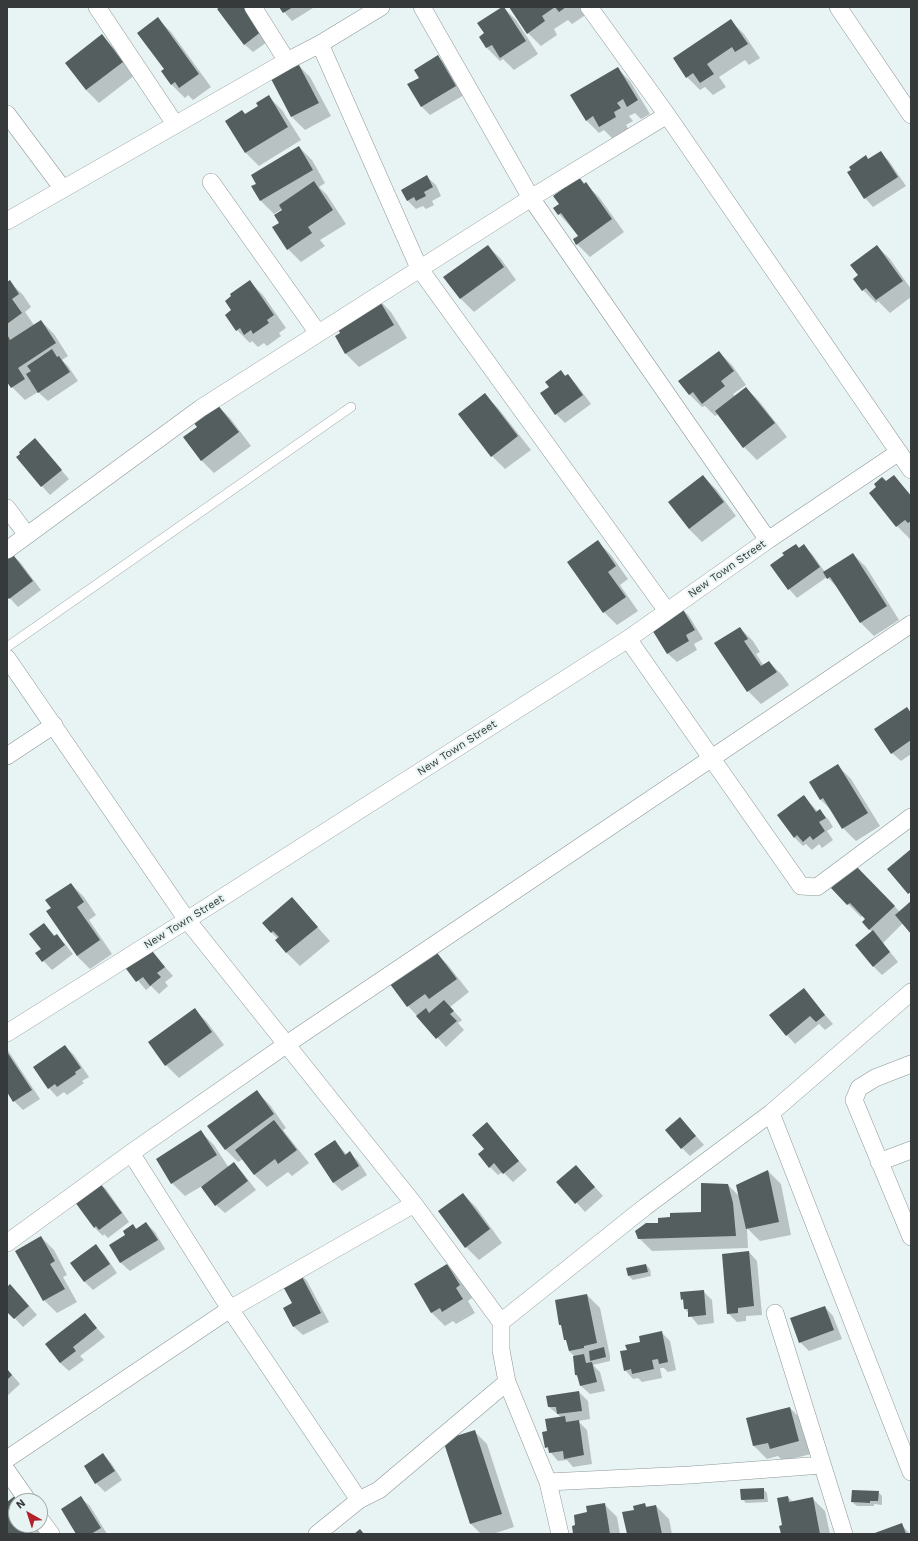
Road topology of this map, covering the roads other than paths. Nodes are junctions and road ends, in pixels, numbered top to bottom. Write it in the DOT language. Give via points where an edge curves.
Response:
graph roads {
  1 [pos="97,7"];
  2 [pos="253,7"];
  3 [pos="381,7"];
  4 [pos="422,7"];
  5 [pos="589,7"];
  6 [pos="838,7"];
  7 [pos="320,44"];
  8 [pos="287,61"];
  9 [pos="7,114"];
  10 [pos="667,115"];
  11 [pos="911,115"];
  12 [pos="175,124"];
  13 [pos="211,182"];
  14 [pos="63,189"];
  15 [pos="531,198"];
  16 [pos="7,221"];
  17 [pos="419,268"];
  18 [pos="318,333"];
  19 [pos="351,407"];
  20 [pos="899,452"];
  21 [pos="911,470"];
  22 [pos="7,508"];
  23 [pos="27,535"];
  24 [pos="768,540"];
  25 [pos="7,550"];
  26 [pos="668,611"];
  27 [pos="911,624"];
  28 [pos="628,639"];
  29 [pos="7,647"];
  30 [pos="7,658"];
  31 [pos="54,724"];
  32 [pos="7,756"];
  33 [pos="712,758"];
  34 [pos="911,817"];
  35 [pos="187,920"];
  36 [pos="911,992"];
  37 [pos="7,1033"];
  38 [pos="287,1044"];
  39 [pos="911,1064"];
  40 [pos="771,1113"];
  41 [pos="911,1150"];
  42 [pos="131,1153"];
  43 [pos="879,1162"];
  44 [pos="414,1204"];
  45 [pos="911,1237"];
  46 [pos="7,1243"];
  47 [pos="230,1309"];
  48 [pos="775,1313"];
  49 [pos="501,1322"];
  50 [pos="507,1382"];
  51 [pos="7,1459"];
  52 [pos="822,1466"];
  53 [pos="7,1471"];
  54 [pos="911,1472"];
  55 [pos="548,1482"];
  56 [pos="22,1493"];
  57 [pos="359,1500"];
  58 [pos="317,1534"];
  59 [pos="560,1534"];
  60 [pos="844,1534"];
  1 -- 12 [label="street"];
  2 -- 8 [label="street"];
  3 -- 7 [label="street"];
  4 -- 15 [label="street"];
  5 -- 10 [label="street"];
  6 -- 11 [label="street"];
  7 -- 8 [label="street"];
  7 -- 17 [label="street"];
  8 -- 12 [label="street"];
  9 -- 14 [label="street"];
  10 -- 15 [label="street"];
  10 -- 20 [label="street"];
  12 -- 14 [label="street"];
  13 -- 18 [label="street"];
  14 -- 16 [label="street"];
  15 -- 17 [label="street"];
  15 -- 24 [label="street"];
  17 -- 18 [label="street"];
  17 -- 26 [label="street"];
  18 -- 23 [label="street" via="201,408"];
  19 -- 29 [label="lane"];
  20 -- 21 [label="street"];
  20 -- 24 [label="street, New Town Street"];
  22 -- 23 [label="street"];
  23 -- 25 [label="street"];
  24 -- 26 [label="street, New Town Street"];
  26 -- 28 [label="street, New Town Street"];
  27 -- 33 [label="street"];
  28 -- 33 [label="street"];
  28 -- 35 [label="street, New Town Street"];
  30 -- 31 [label="street"];
  31 -- 32 [label="street"];
  31 -- 35 [label="street"];
  33 -- 34 [label="street" via="801,886 817,887"];
  33 -- 38 [label="street"];
  35 -- 37 [label="street, New Town Street"];
  35 -- 38 [label="street"];
  36 -- 40 [label="street"];
  38 -- 42 [label="street"];
  38 -- 44 [label="street"];
  39 -- 43 [label="street" via="870,1081 859,1088 854,1100"];
  40 -- 49 [label="street" via="645,1207"];
  40 -- 54 [label="street"];
  41 -- 43 [label="street"];
  42 -- 46 [label="street"];
  42 -- 47 [label="street"];
  43 -- 45 [label="street"];
  44 -- 47 [label="street"];
  44 -- 49 [label="street"];
  47 -- 51 [label="street"];
  47 -- 57 [label="street"];
  48 -- 52 [label="street"];
  49 -- 50 [label="street" via="501,1350"];
  50 -- 55 [label="street"];
  50 -- 57 [label="street" via="379,1490"];
  52 -- 55 [label="street"];
  52 -- 60 [label="street"];
  53 -- 56 [label="street"];
  55 -- 59 [label="street"];
  57 -- 58 [label="street"];
}
